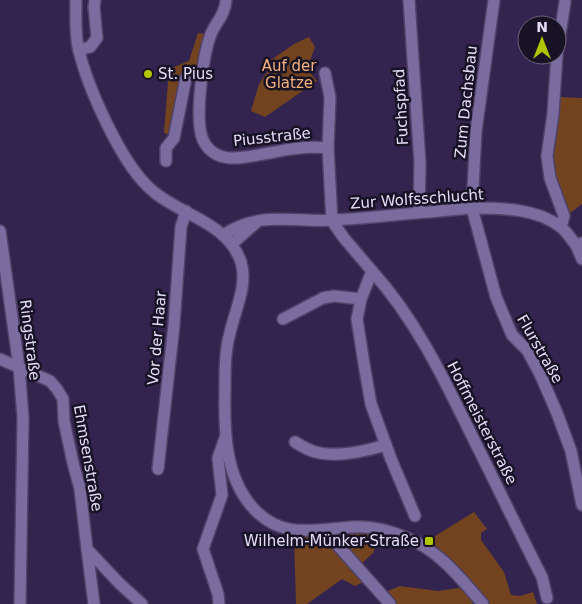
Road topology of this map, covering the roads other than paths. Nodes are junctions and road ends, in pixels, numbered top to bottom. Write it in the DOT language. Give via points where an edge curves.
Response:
graph roads {
  1 [pos="76,0"];
  2 [pos="95,0"];
  3 [pos="226,0"];
  4 [pos="409,0"];
  5 [pos="494,0"];
  6 [pos="565,2"];
  7 [pos="79,50"];
  8 [pos="325,73"];
  9 [pos="203,74"];
  10 [pos="328,148"];
  11 [pos="166,160"];
  12 [pos="472,208"];
  13 [pos="186,211"];
  14 [pos="419,212"];
  15 [pos="258,221"];
  16 [pos="332,221"];
  17 [pos="562,228"];
  18 [pos="0,231"];
  19 [pos="223,235"];
  20 [pos="232,244"];
  21 [pos="579,244"];
  22 [pos="582,259"];
  23 [pos="372,271"];
  24 [pos="361,299"];
  25 [pos="283,318"];
  26 [pos="0,359"];
  27 [pos="19,367"];
  28 [pos="226,436"];
  29 [pos="295,442"];
  30 [pos="386,445"];
  31 [pos="158,469"];
  32 [pos="582,505"];
  33 [pos="415,516"];
  34 [pos="328,530"];
  35 [pos="86,549"];
  36 [pos="547,598"];
  37 [pos="20,604"];
  38 [pos="94,604"];
  39 [pos="142,604"];
  40 [pos="220,604"];
  41 [pos="390,604"];
  42 [pos="483,604"];
  1 -- 7 [label="street"];
  2 -- 7 [label="street" via="97,38 90,47"];
  3 -- 9 [label="street, Piusstraße" via="225,10 211,36"];
  4 -- 14 [label="street, Fuchspfad" via="420,163"];
  5 -- 12 [label="street, Zum Dachsbau" via="476,131"];
  6 -- 17 [label="street" via="546,156 564,216"];
  7 -- 13 [label="street" via="96,97 128,162 155,193"];
  8 -- 10 [label="street, Zur Wolfsschlucht" via="330,97"];
  9 -- 10 [label="street, Piusstraße" via="202,138 216,155 244,157 303,147"];
  9 -- 11 [label="street" via="191,74 186,78 174,138 166,148"];
  10 -- 16 [label="street, Zur Wolfsschlucht"];
  12 -- 14 [label="street, Zur Wolfsschlucht"];
  12 -- 17 [label="street, Zur Wolfsschlucht" via="524,211 544,217"];
  12 -- 32 [label="street, Flurstraße" via="496,297 512,335 527,350 557,413 571,451"];
  13 -- 19 [label="street"];
  13 -- 31 [label="street, Vor der Haar" via="181,227"];
  14 -- 16 [label="street, Zur Wolfsschlucht"];
  15 -- 16 [label="street, Zur Wolfsschlucht"];
  15 -- 19 [label="street, Zur Wolfsschlucht" via="240,225"];
  15 -- 20 [label="street"];
  16 -- 23 [label="street"];
  17 -- 21 [label="street"];
  18 -- 27 [label="street, Ringstraße"];
  19 -- 20 [label="street"];
  20 -- 28 [label="street" via="241,263 243,278 226,358"];
  21 -- 22 [label="street"];
  23 -- 24 [label="street"];
  23 -- 36 [label="street, Hoffmeisterstraße" via="413,324 446,383 542,577"];
  24 -- 25 [label="street" via="322,298"];
  24 -- 30 [label="street" via="357,319 364,364 371,404"];
  26 -- 27 [label="street, Ehmsenstraße"];
  27 -- 35 [label="street, Ehmsenstraße" via="50,382 63,399 64,421 80,489"];
  27 -- 37 [label="street, Ringstraße" via="23,433"];
  28 -- 34 [label="street" via="236,480 246,499 258,512 272,524 285,529"];
  28 -- 40 [label="street" via="218,458 222,495 203,549"];
  29 -- 30 [label="street" via="306,449 330,454"];
  30 -- 33 [label="street"];
  34 -- 41 [label="street"];
  34 -- 42 [label="street" via="372,528 421,544 452,569"];
  35 -- 38 [label="street, Ehmsenstraße"];
  35 -- 39 [label="street"];
}
